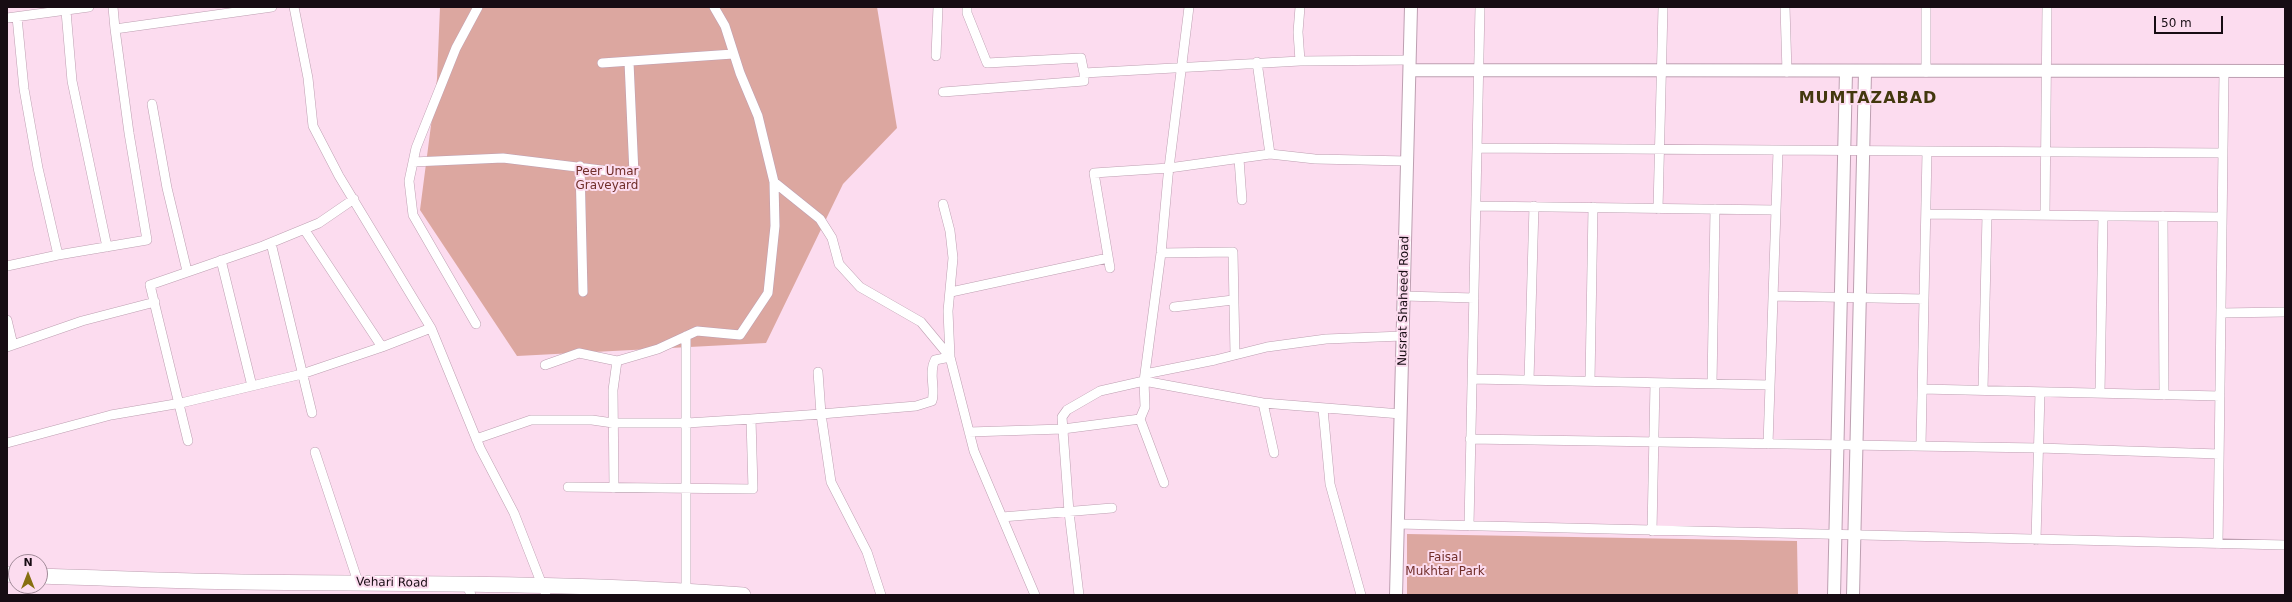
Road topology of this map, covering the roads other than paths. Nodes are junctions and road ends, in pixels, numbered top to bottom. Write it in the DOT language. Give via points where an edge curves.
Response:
graph roads {
  1 [pos="90,7"];
  2 [pos="113,7"];
  3 [pos="272,7"];
  4 [pos="294,7"];
  5 [pos="478,7"];
  6 [pos="714,7"];
  7 [pos="938,7"];
  8 [pos="967,7"];
  9 [pos="1189,7"];
  10 [pos="1300,7"];
  11 [pos="1411,7"];
  12 [pos="1480,7"];
  13 [pos="1663,7"];
  14 [pos="1785,7"];
  15 [pos="1926,7"];
  16 [pos="2047,7"];
  17 [pos="51,10"];
  18 [pos="66,11"];
  19 [pos="17,17"];
  20 [pos="7,18"];
  21 [pos="115,28"];
  22 [pos="733,54"];
  23 [pos="936,56"];
  24 [pos="1300,61"];
  25 [pos="629,62"];
  26 [pos="1257,62"];
  27 [pos="602,63"];
  28 [pos="1410,65"];
  29 [pos="1182,66"];
  30 [pos="1479,70"];
  31 [pos="1662,70"];
  32 [pos="2046,71"];
  33 [pos="2224,71"];
  34 [pos="2285,71"];
  35 [pos="1787,72"];
  36 [pos="1846,72"];
  37 [pos="1865,72"];
  38 [pos="1926,72"];
  39 [pos="1084,73"];
  40 [pos="943,92"];
  41 [pos="152,104"];
  42 [pos="1477,148"];
  43 [pos="1660,150"];
  44 [pos="1778,151"];
  45 [pos="1844,151"];
  46 [pos="1863,152"];
  47 [pos="1927,152"];
  48 [pos="2046,153"];
  49 [pos="2223,153"];
  50 [pos="1270,154"];
  51 [pos="1239,159"];
  52 [pos="1407,161"];
  53 [pos="413,162"];
  54 [pos="580,166"];
  55 [pos="1169,168"];
  56 [pos="774,182"];
  57 [pos="354,199"];
  58 [pos="1242,200"];
  59 [pos="943,204"];
  60 [pos="1476,206"];
  61 [pos="1534,206"];
  62 [pos="1593,207"];
  63 [pos="1658,209"];
  64 [pos="1715,209"];
  65 [pos="1776,210"];
  66 [pos="1926,214"];
  67 [pos="1987,215"];
  68 [pos="2045,215"];
  69 [pos="2103,216"];
  70 [pos="2163,216"];
  71 [pos="2222,217"];
  72 [pos="304,229"];
  73 [pos="271,243"];
  74 [pos="107,247"];
  75 [pos="1161,253"];
  76 [pos="58,255"];
  77 [pos="1108,258"];
  78 [pos="221,260"];
  79 [pos="7,266"];
  80 [pos="1110,268"];
  81 [pos="187,271"];
  82 [pos="583,292"];
  83 [pos="951,292"];
  84 [pos="1404,296"];
  85 [pos="1773,296"];
  86 [pos="1840,297"];
  87 [pos="1474,298"];
  88 [pos="1860,298"];
  89 [pos="1924,299"];
  90 [pos="1234,300"];
  91 [pos="155,302"];
  92 [pos="1174,307"];
  93 [pos="2285,312"];
  94 [pos="2221,313"];
  95 [pos="7,320"];
  96 [pos="476,324"];
  97 [pos="431,328"];
  98 [pos="686,336"];
  99 [pos="1403,336"];
  100 [pos="10,346"];
  101 [pos="382,347"];
  102 [pos="1235,355"];
  103 [pos="950,357"];
  104 [pos="617,361"];
  105 [pos="545,365"];
  106 [pos="818,372"];
  107 [pos="302,374"];
  108 [pos="1145,377"];
  109 [pos="1472,379"];
  110 [pos="1529,380"];
  111 [pos="1590,381"];
  112 [pos="1655,383"];
  113 [pos="1712,384"];
  114 [pos="1770,385"];
  115 [pos="252,386"];
  116 [pos="1922,389"];
  117 [pos="1983,390"];
  118 [pos="2040,392"];
  119 [pos="2100,393"];
  120 [pos="2164,395"];
  121 [pos="2220,396"];
  122 [pos="181,403"];
  123 [pos="1263,403"];
  124 [pos="1323,409"];
  125 [pos="312,412"];
  126 [pos="821,414"];
  127 [pos="1401,414"];
  128 [pos="751,419"];
  129 [pos="1140,419"];
  130 [pos="613,423"];
  131 [pos="687,424"];
  132 [pos="1062,429"];
  133 [pos="969,432"];
  134 [pos="476,439"];
  135 [pos="1470,439"];
  136 [pos="188,441"];
  137 [pos="1654,442"];
  138 [pos="7,443"];
  139 [pos="1768,444"];
  140 [pos="1838,445"];
  141 [pos="1857,446"];
  142 [pos="1921,446"];
  143 [pos="2038,448"];
  144 [pos="315,452"];
  145 [pos="1274,453"];
  146 [pos="2219,454"];
  147 [pos="1164,483"];
  148 [pos="568,487"];
  149 [pos="614,488"];
  150 [pos="687,488"];
  151 [pos="1112,508"];
  152 [pos="1069,512"];
  153 [pos="1002,517"];
  154 [pos="1398,524"];
  155 [pos="1468,526"];
  156 [pos="1652,530"];
  157 [pos="1835,536"];
  158 [pos="1854,536"];
  159 [pos="2036,540"];
  160 [pos="2218,544"];
  161 [pos="2285,545"];
  162 [pos="48,576"];
  163 [pos="358,582"];
  164 [pos="469,590"];
  165 [pos="544,590"];
  166 [pos="686,591"];
  167 [pos="744,595"];
  168 [pos="881,595"];
  169 [pos="1035,595"];
  170 [pos="1079,595"];
  171 [pos="1361,595"];
  172 [pos="1396,595"];
  173 [pos="1834,595"];
  174 [pos="1853,595"];
  1 -- 18 [label="street"];
  2 -- 21 [label="street"];
  3 -- 21 [label="street"];
  4 -- 57 [label="street" via="308,78 313,126"];
  5 -- 53 [label="street" via="456,48 416,148"];
  6 -- 22 [label="street" via="725,26"];
  7 -- 23 [label="street"];
  8 -- 39 [label="street" via="967,14 987,63 1081,58"];
  9 -- 29 [label="street"];
  10 -- 24 [label="street"];
  11 -- 28 [label="street, Nusrat Shaheed Road"];
  12 -- 30 [label="street"];
  13 -- 31 [label="street"];
  14 -- 35 [label="street"];
  15 -- 38 [label="street"];
  16 -- 32 [label="street"];
  17 -- 18 [label="street"];
  17 -- 19 [label="street"];
  18 -- 74 [label="street" via="72,81"];
  19 -- 20 [label="street"];
  19 -- 76 [label="street" via="24,89 38,168"];
  21 -- 74 [label="street" via="128,133 147,240"];
  22 -- 25 [label="street"];
  22 -- 56 [label="street" via="758,116"];
  24 -- 26 [label="street"];
  24 -- 28 [label="street"];
  25 -- 27 [label="street"];
  25 -- 54 [label="street" via="634,174"];
  26 -- 29 [label="street"];
  26 -- 50 [label="street"];
  28 -- 30 [label="street"];
  28 -- 52 [label="street, Nusrat Shaheed Road"];
  29 -- 39 [label="street"];
  29 -- 55 [label="street"];
  30 -- 31 [label="street"];
  30 -- 42 [label="street"];
  31 -- 35 [label="street"];
  31 -- 43 [label="street"];
  32 -- 33 [label="street"];
  32 -- 38 [label="street"];
  32 -- 48 [label="street"];
  33 -- 34 [label="street"];
  33 -- 49 [label="street"];
  35 -- 36 [label="street"];
  36 -- 37 [label="street"];
  36 -- 45 [label="street"];
  37 -- 38 [label="street"];
  37 -- 46 [label="street"];
  39 -- 40 [label="street" via="1084,81"];
  41 -- 81 [label="street" via="167,188"];
  42 -- 43 [label="street"];
  42 -- 60 [label="street"];
  43 -- 44 [label="street"];
  43 -- 63 [label="street"];
  44 -- 45 [label="street"];
  44 -- 65 [label="street"];
  45 -- 46 [label="street"];
  45 -- 86 [label="street"];
  46 -- 47 [label="street"];
  46 -- 88 [label="street"];
  47 -- 48 [label="street"];
  47 -- 66 [label="street"];
  48 -- 49 [label="street"];
  48 -- 68 [label="street"];
  49 -- 71 [label="street"];
  50 -- 51 [label="street"];
  50 -- 52 [label="street" via="1315,160"];
  51 -- 55 [label="street"];
  51 -- 58 [label="street"];
  52 -- 84 [label="street, Nusrat Shaheed Road"];
  53 -- 54 [label="street" via="503,158"];
  53 -- 96 [label="street" via="409,181 413,215"];
  54 -- 82 [label="street"];
  55 -- 75 [label="street"];
  55 -- 77 [label="street" via="1094,174"];
  56 -- 98 [label="street" via="775,226 768,293 740,335 698,331"];
  56 -- 103 [label="street" via="820,219 832,238 839,264 860,287 921,322"];
  57 -- 72 [label="street" via="319,223"];
  57 -- 97 [label="street"];
  59 -- 83 [label="street" via="953,258"];
  60 -- 61 [label="street"];
  60 -- 87 [label="street"];
  61 -- 62 [label="street"];
  61 -- 110 [label="street"];
  62 -- 63 [label="street"];
  62 -- 111 [label="street"];
  63 -- 64 [label="street"];
  64 -- 65 [label="street"];
  64 -- 113 [label="street"];
  65 -- 85 [label="street"];
  66 -- 67 [label="street"];
  66 -- 89 [label="street"];
  67 -- 68 [label="street"];
  67 -- 117 [label="street"];
  68 -- 69 [label="street"];
  69 -- 70 [label="street"];
  69 -- 119 [label="street"];
  70 -- 71 [label="street"];
  70 -- 120 [label="street"];
  71 -- 94 [label="street"];
  72 -- 73 [label="street"];
  72 -- 101 [label="street"];
  73 -- 78 [label="street"];
  73 -- 107 [label="street"];
  74 -- 76 [label="street"];
  75 -- 90 [label="street" via="1233,252"];
  75 -- 108 [label="street"];
  76 -- 79 [label="street"];
  77 -- 80 [label="street"];
  77 -- 83 [label="street"];
  78 -- 81 [label="street"];
  78 -- 115 [label="street"];
  81 -- 91 [label="street" via="150,285"];
  83 -- 103 [label="street" via="948,311"];
  84 -- 87 [label="street"];
  84 -- 99 [label="street, Nusrat Shaheed Road"];
  85 -- 86 [label="street"];
  85 -- 114 [label="street"];
  86 -- 88 [label="street"];
  86 -- 140 [label="street"];
  87 -- 109 [label="street"];
  88 -- 89 [label="street"];
  88 -- 141 [label="street"];
  89 -- 116 [label="street"];
  90 -- 92 [label="street"];
  90 -- 102 [label="street"];
  91 -- 100 [label="street" via="82,321"];
  91 -- 122 [label="street"];
  93 -- 94 [label="street"];
  94 -- 121 [label="street"];
  95 -- 100 [label="street"];
  97 -- 101 [label="street"];
  97 -- 134 [label="street"];
  98 -- 104 [label="street" via="658,349"];
  98 -- 131 [label="street"];
  99 -- 102 [label="street" via="1326,339 1267,347"];
  99 -- 127 [label="street, Nusrat Shaheed Road"];
  101 -- 107 [label="street"];
  102 -- 108 [label="street"];
  103 -- 126 [label="street" via="935,360 932,366 932,401 926,404"];
  103 -- 133 [label="street"];
  104 -- 105 [label="street" via="579,353"];
  104 -- 130 [label="street" via="613,390"];
  106 -- 126 [label="street"];
  107 -- 115 [label="street"];
  107 -- 125 [label="street"];
  108 -- 123 [label="street"];
  108 -- 129 [label="street" via="1145,407"];
  108 -- 132 [label="street" via="1110,387 1067,410 1062,417"];
  109 -- 110 [label="street"];
  109 -- 135 [label="street"];
  110 -- 111 [label="street"];
  111 -- 112 [label="street"];
  112 -- 113 [label="street"];
  112 -- 137 [label="street"];
  113 -- 114 [label="street"];
  114 -- 139 [label="street"];
  115 -- 122 [label="street"];
  116 -- 117 [label="street"];
  116 -- 142 [label="street"];
  117 -- 118 [label="street"];
  118 -- 119 [label="street"];
  118 -- 143 [label="street"];
  119 -- 120 [label="street"];
  120 -- 121 [label="street"];
  121 -- 146 [label="street"];
  122 -- 136 [label="street"];
  122 -- 138 [label="street" via="110,415"];
  123 -- 124 [label="street"];
  123 -- 145 [label="street"];
  124 -- 127 [label="street"];
  124 -- 171 [label="street" via="1330,484"];
  126 -- 128 [label="street"];
  126 -- 168 [label="street" via="831,482 867,552"];
  127 -- 154 [label="street, Nusrat Shaheed Road"];
  128 -- 131 [label="street"];
  128 -- 150 [label="street" via="753,490"];
  129 -- 132 [label="street"];
  129 -- 147 [label="street"];
  130 -- 131 [label="street"];
  130 -- 134 [label="street" via="592,420 531,420"];
  130 -- 149 [label="street"];
  131 -- 150 [label="street"];
  132 -- 133 [label="street"];
  132 -- 152 [label="street"];
  133 -- 153 [label="street" via="974,451"];
  134 -- 165 [label="street" via="514,513"];
  135 -- 137 [label="street"];
  135 -- 155 [label="street"];
  137 -- 139 [label="street"];
  137 -- 156 [label="street"];
  139 -- 140 [label="street"];
  140 -- 141 [label="street"];
  140 -- 157 [label="street"];
  141 -- 142 [label="street"];
  141 -- 158 [label="street"];
  142 -- 143 [label="street"];
  143 -- 146 [label="street"];
  143 -- 159 [label="street"];
  144 -- 163 [label="street"];
  146 -- 160 [label="street"];
  148 -- 149 [label="street"];
  149 -- 150 [label="street"];
  150 -- 166 [label="street"];
  151 -- 152 [label="street"];
  152 -- 153 [label="street"];
  152 -- 170 [label="street"];
  153 -- 169 [label="street"];
  154 -- 155 [label="street"];
  154 -- 172 [label="street, Nusrat Shaheed Road"];
  155 -- 156 [label="street"];
  156 -- 157 [label="street"];
  157 -- 158 [label="street"];
  157 -- 173 [label="street"];
  158 -- 159 [label="street"];
  158 -- 174 [label="street"];
  159 -- 160 [label="street"];
  160 -- 161 [label="street"];
  162 -- 163 [label="main road, Vehari Road" via="239,582"];
  163 -- 164 [label="main road, Vehari Road"];
  164 -- 165 [label="main road, Vehari Road"];
  165 -- 166 [label="main road, Vehari Road"];
  166 -- 167 [label="main road, Vehari Road"];
}
